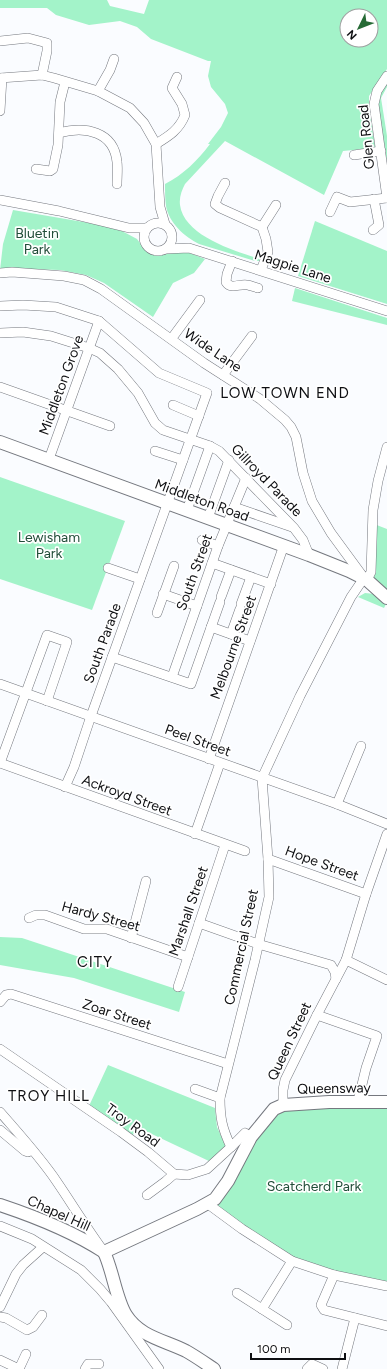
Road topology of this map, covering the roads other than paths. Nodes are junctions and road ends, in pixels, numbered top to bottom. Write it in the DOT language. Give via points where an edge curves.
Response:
graph roads {
  1 [pos="0,40"];
  2 [pos="114,59"];
  3 [pos="42,75"];
  4 [pos="387,76"];
  5 [pos="178,77"];
  6 [pos="1,78"];
  7 [pos="65,82"];
  8 [pos="98,91"];
  9 [pos="0,111"];
  10 [pos="59,132"];
  11 [pos="156,144"];
  12 [pos="381,151"];
  13 [pos="354,155"];
  14 [pos="36,169"];
  15 [pos="225,183"];
  16 [pos="117,184"];
  17 [pos="387,198"];
  18 [pos="374,199"];
  19 [pos="0,200"];
  20 [pos="276,205"];
  21 [pos="160,207"];
  22 [pos="330,212"];
  23 [pos="165,224"];
  24 [pos="151,226"];
  25 [pos="262,227"];
  26 [pos="129,228"];
  27 [pos="373,230"];
  28 [pos="172,233"];
  29 [pos="145,241"];
  30 [pos="189,248"];
  31 [pos="166,249"];
  32 [pos="232,261"];
  33 [pos="261,270"];
  34 [pos="0,273"];
  35 [pos="258,288"];
  36 [pos="200,300"];
  37 [pos="0,306"];
  38 [pos="387,311"];
  39 [pos="99,321"];
  40 [pos="0,333"];
  41 [pos="252,336"];
  42 [pos="172,338"];
  43 [pos="90,348"];
  44 [pos="223,375"];
  45 [pos="0,387"];
  46 [pos="173,405"];
  47 [pos="67,410"];
  48 [pos="199,416"];
  49 [pos="110,426"];
  50 [pos="190,439"];
  51 [pos="0,442"];
  52 [pos="210,446"];
  53 [pos="387,447"];
  54 [pos="155,451"];
  55 [pos="48,459"];
  56 [pos="183,460"];
  57 [pos="229,460"];
  58 [pos="246,478"];
  59 [pos="168,503"];
  60 [pos="234,507"];
  61 [pos="187,510"];
  62 [pos="208,518"];
  63 [pos="227,524"];
  64 [pos="294,528"];
  65 [pos="202,540"];
  66 [pos="218,546"];
  67 [pos="284,546"];
  68 [pos="309,555"];
  69 [pos="212,563"];
  70 [pos="174,566"];
  71 [pos="108,568"];
  72 [pos="231,570"];
  73 [pos="251,577"];
  74 [pos="140,579"];
  75 [pos="366,579"];
  76 [pos="271,584"];
  77 [pos="163,594"];
  78 [pos="387,598"];
  79 [pos="197,606"];
  80 [pos="157,613"];
  81 [pos="211,627"];
  82 [pos="231,634"];
  83 [pos="250,641"];
  84 [pos="112,656"];
  85 [pos="172,676"];
  86 [pos="1,688"];
  87 [pos="25,693"];
  88 [pos="47,701"];
  89 [pos="90,716"];
  90 [pos="361,746"];
  91 [pos="208,759"];
  92 [pos="0,763"];
  93 [pos="220,763"];
  94 [pos="262,778"];
  95 [pos="65,787"];
  96 [pos="336,804"];
  97 [pos="387,824"];
  98 [pos="195,834"];
  99 [pos="387,834"];
  100 [pos="225,844"];
  101 [pos="384,848"];
  102 [pos="245,852"];
  103 [pos="268,859"];
  104 [pos="146,880"];
  105 [pos="366,894"];
  106 [pos="29,918"];
  107 [pos="199,923"];
  108 [pos="131,938"];
  109 [pos="258,944"];
  110 [pos="188,957"];
  111 [pos="346,960"];
  112 [pos="336,979"];
  113 [pos="387,980"];
  114 [pos="178,987"];
  115 [pos="0,1002"];
  116 [pos="316,1015"];
  117 [pos="0,1049"];
  118 [pos="228,1064"];
  119 [pos="195,1089"];
  120 [pos="220,1098"];
  121 [pos="358,1101"];
  122 [pos="387,1102"];
  123 [pos="283,1105"];
  124 [pos="0,1112"];
  125 [pos="0,1130"];
  126 [pos="251,1137"];
  127 [pos="231,1147"];
  128 [pos="32,1150"];
  129 [pos="174,1174"];
  130 [pos="147,1195"];
  131 [pos="208,1204"];
  132 [pos="0,1205"];
  133 [pos="0,1226"];
  134 [pos="43,1247"];
  135 [pos="104,1252"];
  136 [pos="292,1261"];
  137 [pos="334,1275"];
  138 [pos="387,1286"];
  139 [pos="237,1293"];
  140 [pos="0,1307"];
  141 [pos="262,1309"];
  142 [pos="42,1315"];
  143 [pos="0,1317"];
  144 [pos="355,1318"];
  145 [pos="287,1325"];
  146 [pos="387,1326"];
  147 [pos="133,1328"];
  148 [pos="26,1354"];
  149 [pos="0,1360"];
  150 [pos="99,1364"];
  151 [pos="19,1369"];
  152 [pos="85,1369"];
  153 [pos="159,1369"];
  154 [pos="214,1369"];
  155 [pos="307,1369"];
  156 [pos="323,1369"];
  157 [pos="344,1369"];
  1 -- 3 [label="street" via="28,38 48,41"];
  2 -- 8 [label="street"];
  3 -- 6 [label="street"];
  3 -- 7 [label="street"];
  4 -- 12 [label="street, Glen Road" via="377,92 374,104"];
  5 -- 11 [label="street" via="172,88 187,116 172,134"];
  6 -- 9 [label="street"];
  7 -- 8 [label="street"];
  7 -- 10 [label="street" via="60,102"];
  8 -- 11 [label="street" via="130,108 144,123"];
  10 -- 14 [label="street" via="53,169"];
  10 -- 16 [label="street" via="87,130 105,138 116,153"];
  11 -- 21 [label="street"];
  12 -- 13 [label="street"];
  12 -- 17 [label="street, Glen Road"];
  15 -- 25 [label="street" via="215,204"];
  17 -- 18 [label="street"];
  18 -- 22 [label="street" via="350,202 337,197"];
  18 -- 27 [label="street" via="379,225"];
  19 -- 26 [label="street"];
  20 -- 25 [label="street"];
  21 -- 23 [label="street"];
  21 -- 24 [label="street"];
  23 -- 24 [label="street"];
  23 -- 28 [label="street"];
  24 -- 26 [label="street"];
  24 -- 29 [label="street" via="144,234"];
  25 -- 33 [label="street" via="268,252"];
  26 -- 29 [label="street"];
  28 -- 30 [label="street, Magpie Lane"];
  28 -- 31 [label="street" via="171,242"];
  29 -- 31 [label="street" via="153,250"];
  30 -- 31 [label="street, Magpie Lane"];
  30 -- 32 [label="street, Magpie Lane"];
  32 -- 33 [label="street, Magpie Lane"];
  32 -- 35 [label="street" via="227,274 228,285 231,287 246,284"];
  33 -- 38 [label="street, Magpie Lane"];
  34 -- 42 [label="street, Wide Lane" via="64,276 84,280"];
  36 -- 42 [label="street"];
  37 -- 39 [label="street" via="56,307"];
  39 -- 43 [label="street, Middleton Grove"];
  39 -- 48 [label="street, South Parade" via="159,373 207,393"];
  40 -- 43 [label="street, Gillroyd Parade" via="23,332 51,336"];
  41 -- 44 [label="street"];
  42 -- 44 [label="street, Wide Lane"];
  43 -- 47 [label="street, Middleton Grove"];
  43 -- 50 [label="street, Gillroyd Parade" via="118,369 138,393 155,423 163,430"];
  44 -- 75 [label="street, Wide Lane" via="260,399 291,427 296,437 312,501 340,546"];
  45 -- 47 [label="street"];
  46 -- 48 [label="street"];
  47 -- 49 [label="street"];
  47 -- 55 [label="street, Middleton Grove"];
  48 -- 50 [label="street, South Parade"];
  50 -- 52 [label="street, Gillroyd Parade"];
  50 -- 56 [label="street, South Parade"];
  51 -- 55 [label="main road, Middleton Road"];
  52 -- 57 [label="street, Gillroyd Parade"];
  52 -- 61 [label="street"];
  53 -- 75 [label="street" via="373,510 371,572"];
  54 -- 56 [label="street"];
  55 -- 59 [label="main road, Middleton Road"];
  56 -- 59 [label="street, South Parade"];
  57 -- 58 [label="street, Gillroyd Parade"];
  57 -- 62 [label="street"];
  58 -- 60 [label="street, South Street"];
  58 -- 64 [label="street, Gillroyd Parade"];
  59 -- 61 [label="main road, Middleton Road"];
  59 -- 74 [label="street, South Parade"];
  60 -- 63 [label="street, South Street"];
  60 -- 64 [label="street"];
  61 -- 62 [label="main road, Middleton Road"];
  62 -- 63 [label="main road, Middleton Road"];
  63 -- 66 [label="street, South Street"];
  63 -- 67 [label="main road, Middleton Road"];
  64 -- 68 [label="street, Gillroyd Parade" via="303,540"];
  65 -- 66 [label="street"];
  66 -- 69 [label="street, South Street"];
  67 -- 68 [label="main road, Middleton Road"];
  67 -- 76 [label="street, Melbourne Street"];
  68 -- 75 [label="main road, Middleton Road"];
  69 -- 72 [label="street"];
  69 -- 79 [label="street, South Street"];
  70 -- 77 [label="street"];
  71 -- 74 [label="street"];
  72 -- 73 [label="street"];
  72 -- 81 [label="street"];
  73 -- 76 [label="street"];
  73 -- 82 [label="street"];
  74 -- 84 [label="street, South Parade"];
  75 -- 78 [label="main road, Middleton Road"];
  75 -- 94 [label="street, Commercial Street" via="351,597 300,696"];
  76 -- 83 [label="street, Melbourne Street"];
  77 -- 79 [label="street"];
  77 -- 80 [label="street"];
  79 -- 85 [label="street, South Street"];
  81 -- 82 [label="street"];
  81 -- 85 [label="street" via="192,684"];
  82 -- 83 [label="street"];
  83 -- 91 [label="street, Melbourne Street"];
  84 -- 85 [label="street"];
  84 -- 89 [label="street, South Parade"];
  86 -- 87 [label="street, Peel Street"];
  87 -- 88 [label="street, Peel Street"];
  87 -- 88 [label="street" via="46,635 67,642"];
  87 -- 92 [label="street"];
  88 -- 89 [label="street, Peel Street"];
  89 -- 91 [label="street, Peel Street"];
  89 -- 95 [label="street, South Parade"];
  90 -- 96 [label="street"];
  91 -- 93 [label="street, Peel Street"];
  92 -- 95 [label="street, Ackroyd Street"];
  93 -- 94 [label="street, Peel Street"];
  93 -- 98 [label="street"];
  94 -- 96 [label="street, Peel Street"];
  94 -- 103 [label="street, Commercial Street"];
  95 -- 98 [label="street, Ackroyd Street"];
  96 -- 97 [label="street, Peel Street"];
  98 -- 100 [label="street, Ackroyd Street"];
  99 -- 101 [label="street, Queen Street"];
  100 -- 102 [label="street, Ackroyd Street"];
  100 -- 107 [label="street, Marshall Street"];
  101 -- 105 [label="street, Queen Street"];
  103 -- 105 [label="street, Hope Street"];
  103 -- 109 [label="street, Commercial Street" via="269,897"];
  104 -- 108 [label="street"];
  105 -- 111 [label="street, Queen Street"];
  106 -- 108 [label="street, Hardy Street" via="45,915 84,929 107,929"];
  107 -- 109 [label="street"];
  107 -- 110 [label="street, Marshall Street"];
  108 -- 110 [label="street, Hardy Street"];
  109 -- 112 [label="street" via="331,965"];
  109 -- 118 [label="street, Commercial Street"];
  110 -- 114 [label="street, Marshall Street"];
  111 -- 112 [label="street, Queen Street"];
  111 -- 113 [label="street"];
  112 -- 116 [label="street, Queen Street"];
  115 -- 118 [label="street, Zoar Street" via="6,995 11,994"];
  116 -- 121 [label="street" via="377,1036"];
  116 -- 123 [label="street, Queen Street" via="285,1080"];
  117 -- 129 [label="street, Troy Road" via="148,1152"];
  118 -- 120 [label="street, Commercial Street"];
  119 -- 120 [label="street"];
  120 -- 127 [label="street, Commercial Street" via="222,1129"];
  121 -- 122 [label="main road, Queensway"];
  121 -- 123 [label="main road, Queensway"];
  123 -- 126 [label="main road" via="274,1109"];
  124 -- 128 [label="street"];
  125 -- 128 [label="street" via="25,1151"];
  126 -- 127 [label="street" via="246,1133"];
  126 -- 131 [label="main road" via="228,1181 215,1199"];
  127 -- 129 [label="street" via="207,1169 188,1174"];
  128 -- 135 [label="street" via="57,1181"];
  129 -- 130 [label="street"];
  131 -- 135 [label="main road"];
  131 -- 136 [label="street"];
  132 -- 135 [label="main road, Chapel Hill" via="28,1214 81,1238"];
  133 -- 134 [label="street" via="32,1239"];
  134 -- 140 [label="street" via="16,1274"];
  134 -- 147 [label="street" via="88,1276"];
  135 -- 147 [label="main road" via="123,1310"];
  136 -- 137 [label="street"];
  136 -- 141 [label="street"];
  137 -- 138 [label="street"];
  137 -- 144 [label="street" via="322,1308"];
  139 -- 141 [label="street"];
  141 -- 145 [label="street"];
  142 -- 143 [label="street" via="33,1327 27,1330"];
  144 -- 146 [label="street"];
  144 -- 157 [label="street"];
  147 -- 153 [label="street"];
  147 -- 154 [label="main road" via="185,1351"];
  148 -- 151 [label="street"];
  149 -- 151 [label="street"];
  150 -- 152 [label="street" via="88,1364"];
  155 -- 156 [label="street" via="312,1364"];
}
